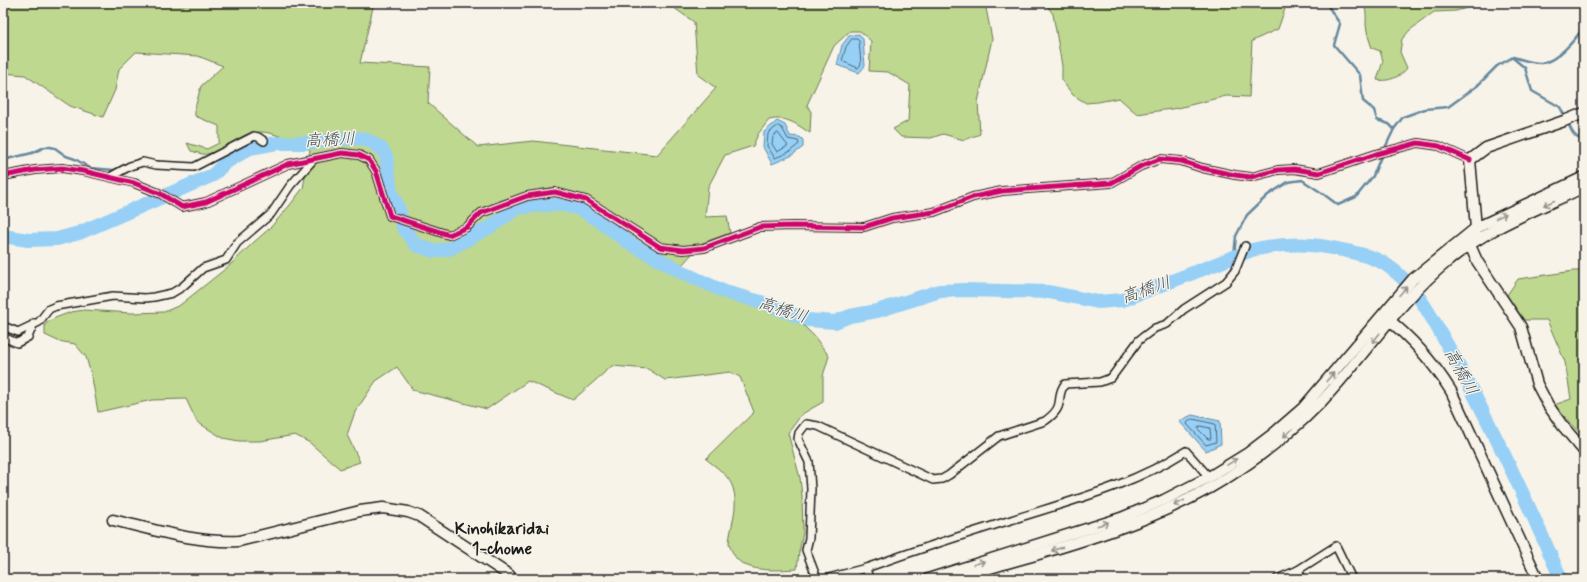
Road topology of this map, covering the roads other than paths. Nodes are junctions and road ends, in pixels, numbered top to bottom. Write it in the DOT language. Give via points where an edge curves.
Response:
graph roads {
  1 [pos="1584,113"];
  2 [pos="264,141"];
  3 [pos="314,159"];
  4 [pos="1470,160"];
  5 [pos="3,176"];
  6 [pos="110,177"];
  7 [pos="1584,177"];
  8 [pos="1584,187"];
  9 [pos="1476,228"];
  10 [pos="1470,245"];
  11 [pos="1245,246"];
  12 [pos="1416,283"];
  13 [pos="1386,318"];
  14 [pos="34,323"];
  15 [pos="3,326"];
  16 [pos="3,337"];
  17 [pos="1584,451"];
  18 [pos="1209,477"];
  19 [pos="113,520"];
  20 [pos="866,568"];
  21 [pos="1298,570"];
  22 [pos="962,578"];
  23 [pos="512,579"];
  24 [pos="816,579"];
  25 [pos="825,579"];
  26 [pos="870,579"];
  27 [pos="928,579"];
  28 [pos="1277,579"];
  29 [pos="1302,579"];
  30 [pos="1352,579"];
  31 [pos="1538,579"];
  1 -- 4 [label="street" via="1486,148"];
  2 -- 6 [label="street" via="254,136 194,167 143,162"];
  3 -- 4 [label="street" via="342,153 359,155 369,160 376,171 390,216 449,235 467,227 482,213 527,196 556,192 586,200 660,247 683,250 704,248 760,227 864,227 892,218 934,212 973,197 1002,191 1111,183 1141,166 1160,159 1251,177 1294,169 1319,173 1418,143 1439,146"];
  3 -- 6 [label="street" via="288,164 206,202 182,207 161,194"];
  3 -- 14 [label="street" via="290,186 271,214 236,243 226,260 203,268 172,293 145,298 113,296 56,306 49,308 39,322"];
  4 -- 9 [label="street"];
  5 -- 6 [label="street" via="62,168"];
  9 -- 7 [label="street, one-way"];
  8 -- 10 [label="street, one-way" via="1493,229"];
  9 -- 10 [label="street"];
  9 -- 12 [label="street"];
  10 -- 12 [label="street"];
  10 -- 17 [label="street" via="1477,261 1521,328 1537,384 1548,405"];
  11 -- 24 [label="street" via="1235,271 1226,282 1184,309 1167,324 1155,328 1139,340 1110,378 1100,382 1065,384 1061,388 1057,410 1052,416 1045,421 998,436 942,479 934,480 818,426 806,424 798,439 809,462 812,489 806,550"];
  12 -- 13 [label="street"];
  18 -- 13 [label="street, one-way" via="1273,434 1302,408"];
  13 -- 22 [label="street, one-way" via="1338,384 1307,416 1280,441 1214,486 1121,528"];
  13 -- 31 [label="street" via="1432,362 1451,391"];
  14 -- 15 [label="street" via="18,332"];
  14 -- 16 [label="street" via="28,337 17,343"];
  18 -- 20 [label="street" via="1186,451 1118,486"];
  27 -- 18 [label="street, one-way" via="1121,518"];
  19 -- 23 [label="street" via="202,541 220,542 246,540 360,511 383,508 408,512 428,522"];
  20 -- 25 [label="street"];
  20 -- 26 [label="street"];
  21 -- 28 [label="street"];
  21 -- 29 [label="street"];
  21 -- 30 [label="street" via="1336,546"];
}
